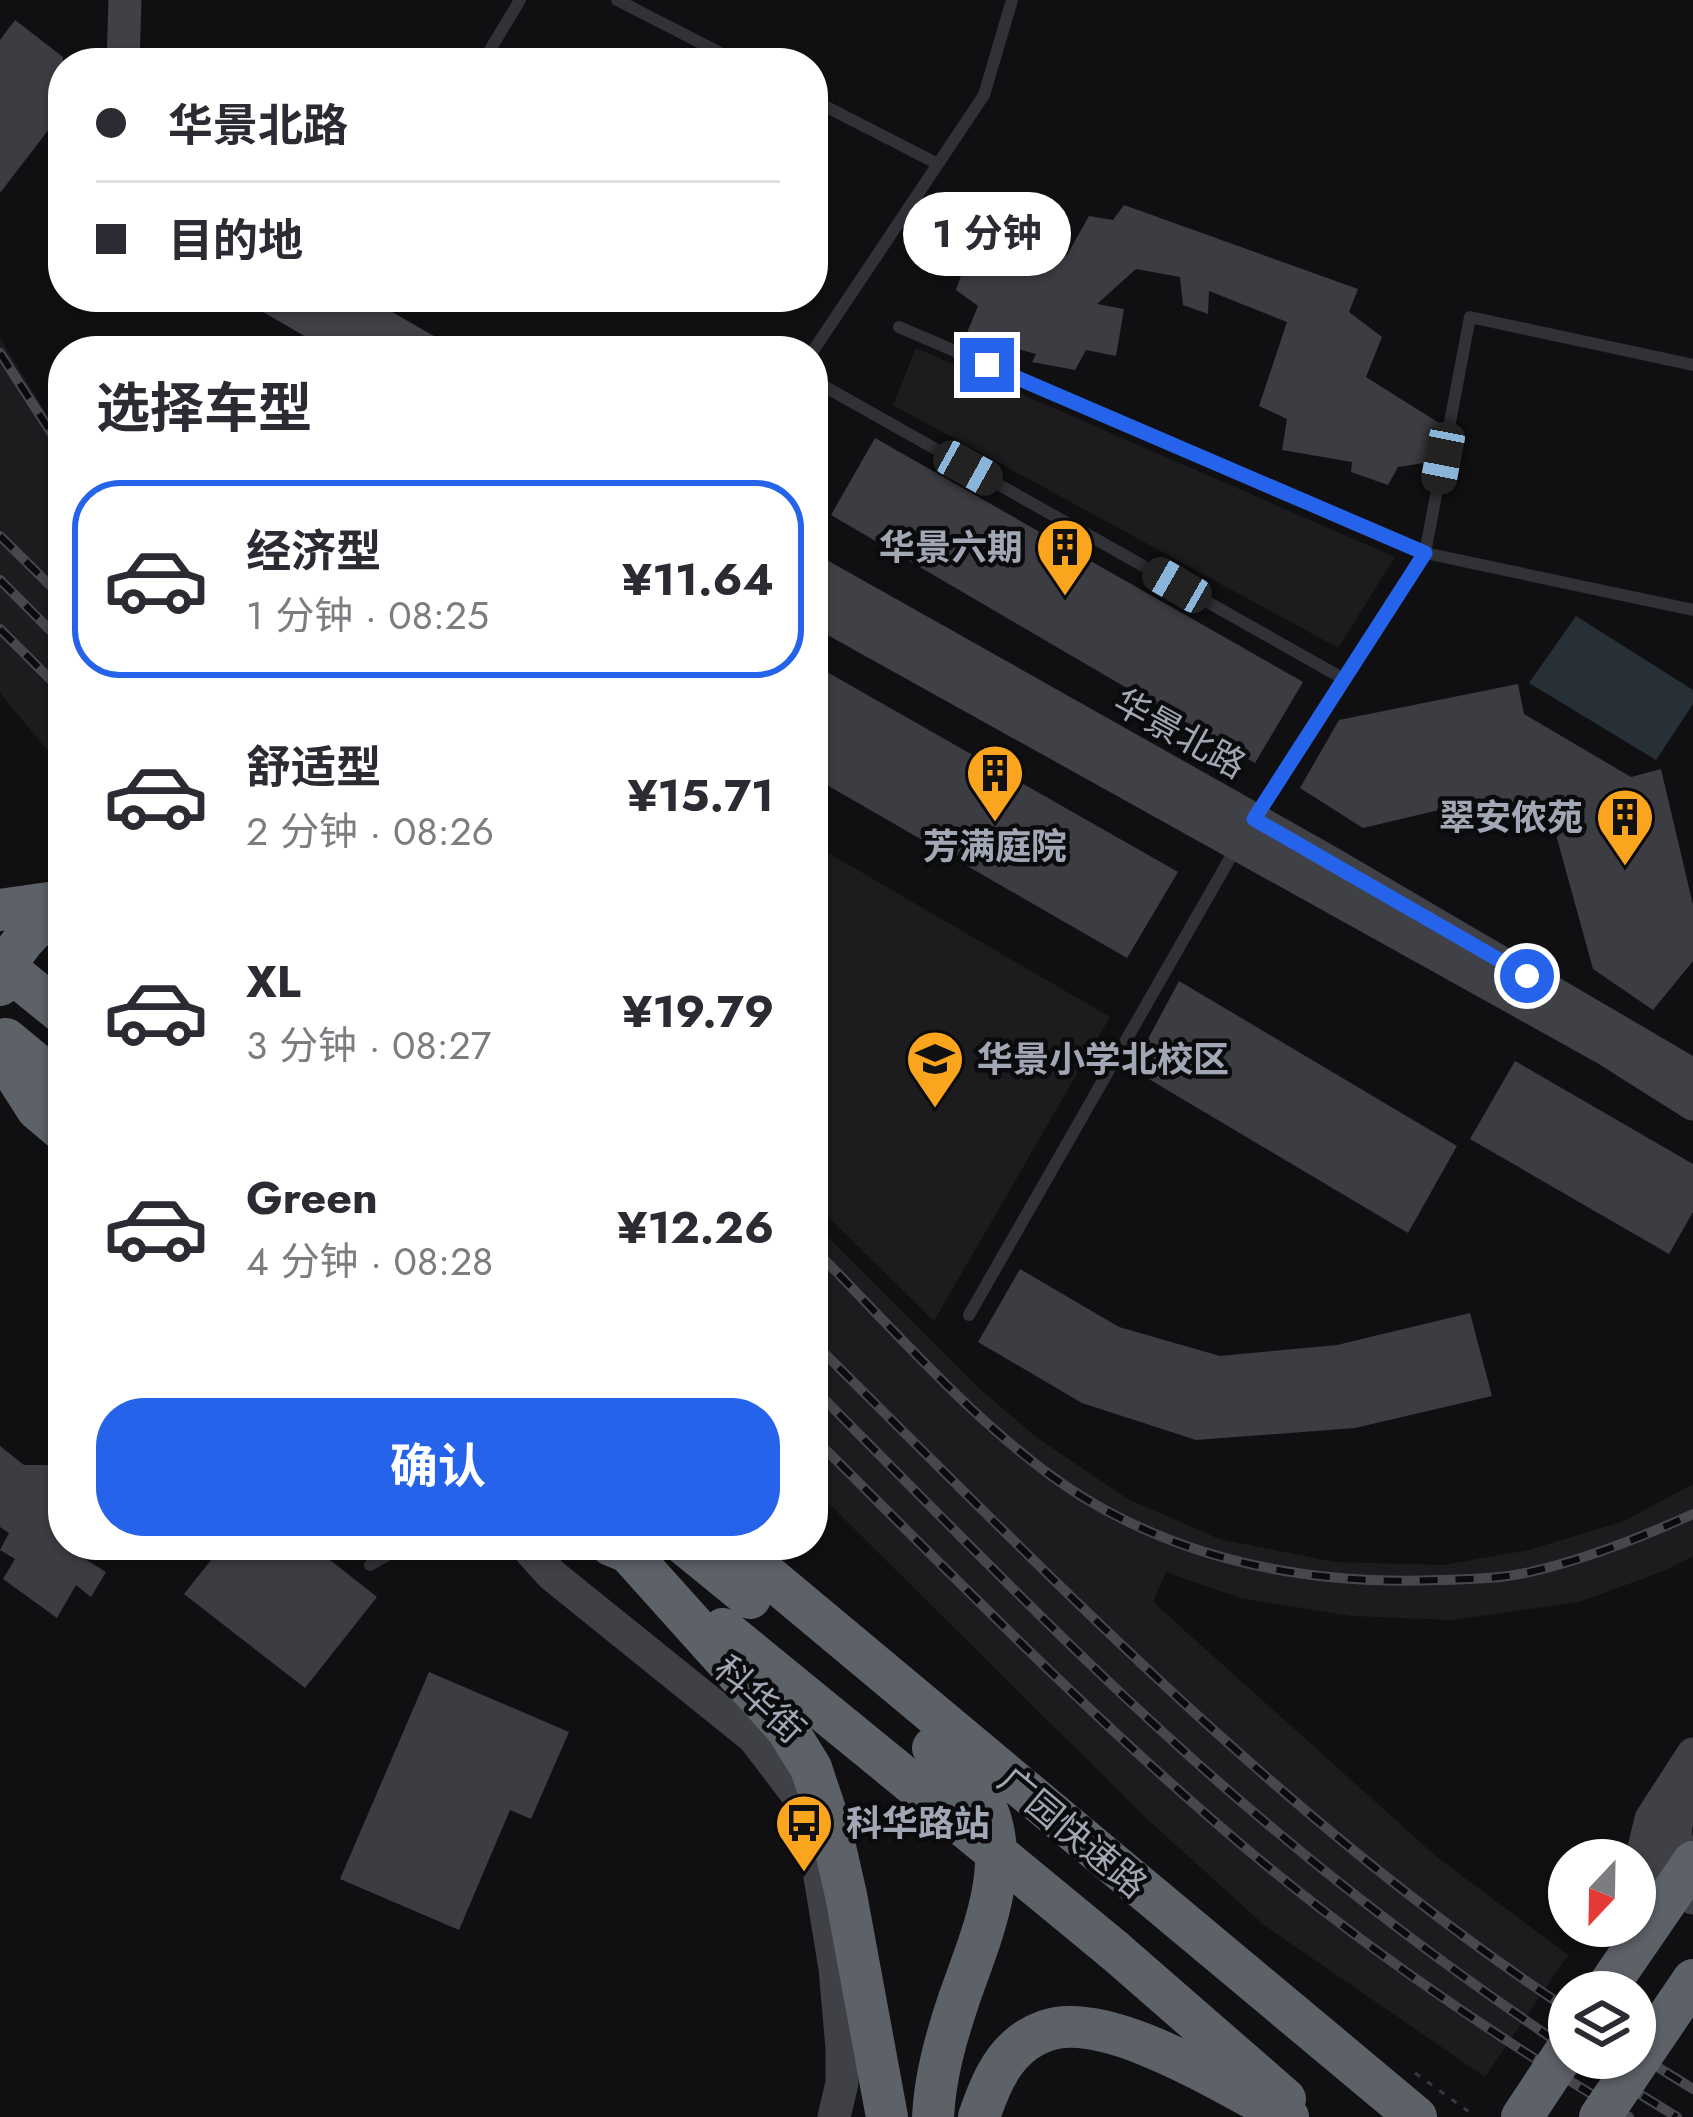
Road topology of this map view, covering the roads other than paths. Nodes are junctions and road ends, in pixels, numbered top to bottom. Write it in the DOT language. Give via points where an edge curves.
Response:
graph roads {
  1 [pos="124,0"];
  2 [pos="520,0"];
  3 [pos="616,0"];
  4 [pos="1012,0"];
  5 [pos="123,48"];
  6 [pos="491,48"];
  7 [pos="710,48"];
  8 [pos="828,108"];
  9 [pos="938,164"];
  10 [pos="330,315"];
  11 [pos="899,328"];
  12 [pos="387,336"];
  13 [pos="824,336"];
  14 [pos="1693,365"];
  15 [pos="828,388"];
  16 [pos="1425,553"];
  17 [pos="828,580"];
  18 [pos="1693,610"];
  19 [pos="828,616"];
  20 [pos="1344,679"];
  21 [pos="1246,832"];
  22 [pos="48,906"];
  23 [pos="0,910"];
  24 [pos="48,917"];
  25 [pos="0,963"];
  26 [pos="0,985"];
  27 [pos="48,1002"];
  28 [pos="0,1034"];
  29 [pos="0,1051"];
  30 [pos="0,1081"];
  31 [pos="1691,1092"];
  32 [pos="48,1100"];
  33 [pos="48,1103"];
  34 [pos="48,1105"];
  35 [pos="969,1315"];
  36 [pos="377,1560"];
  37 [pos="538,1560"];
  38 [pos="631,1560"];
  39 [pos="635,1560"];
  40 [pos="703,1560"];
  41 [pos="749,1560"];
  42 [pos="370,1564"];
  43 [pos="1693,1754"];
  44 [pos="1693,1790"];
  45 [pos="1693,1863"];
  46 [pos="1693,1898"];
  47 [pos="1618,1971"];
  48 [pos="1646,1971"];
  49 [pos="1693,1980"];
  50 [pos="1548,2078"];
  51 [pos="1577,2079"];
  52 [pos="834,2117"];
  53 [pos="887,2117"];
  54 [pos="933,2117"];
  55 [pos="979,2117"];
  56 [pos="1288,2117"];
  57 [pos="1304,2117"];
  58 [pos="1416,2117"];
  59 [pos="1522,2117"];
  60 [pos="1553,2117"];
  61 [pos="1600,2117"];
  1 -- 5 [label="street"];
  2 -- 6 [label="lane"];
  3 -- 7 [label="lane"];
  4 -- 9 [label="lane" via="984,95"];
  8 -- 9 [label="lane"];
  9 -- 13 [label="lane"];
  10 -- 12 [label="street"];
  11 -- 16 [label="lane"];
  14 -- 16 [label="lane" via="1470,317"];
  15 -- 20 [label="lane"];
  16 -- 18 [label="lane"];
  16 -- 20 [label="lane"];
  17 -- 21 [label="street, 华景北路"];
  19 -- 21 [label="street, 华景北路"];
  20 -- 21 [label="lane"];
  21 -- 31 [label="street, 华景北路"];
  21 -- 35 [label="lane"];
  22 -- 23 [label="highway"];
  24 -- 26 [label="highway, bridge" via="11,956"];
  25 -- 27 [label="highway"];
  28 -- 32 [label="highway"];
  29 -- 33 [label="highway" via="14,1077"];
  30 -- 34 [label="highway"];
  36 -- 42 [label="lane"];
  37 -- 52 [label="street, 科华街" via="754,1738 799,1797 812,1828 835,1968 842,2083"];
  38 -- 53 [label="highway" via="787,1729 811,1768 846,1894"];
  39 -- 57 [label="highway, 广园快速路, bridge" via="1114,1950"];
  40 -- 54 [label="highway" via="917,1734 982,1800 995,1846 992,1910 940,2059"];
  41 -- 58 [label="highway, 广园快速路"];
  43 -- 46 [label="street" via="1651,1819 1643,1848"];
  44 -- 45 [label="street" via="1673,1835"];
  45 -- 47 [label="highway, bridge"];
  46 -- 48 [label="highway"];
  49 -- 61 [label="highway, bridge"];
  50 -- 59 [label="highway, bridge"];
  51 -- 60 [label="highway"];
  55 -- 56 [label="highway" via="993,2077 1016,2047 1046,2030 1080,2027 1157,2051"];
}
